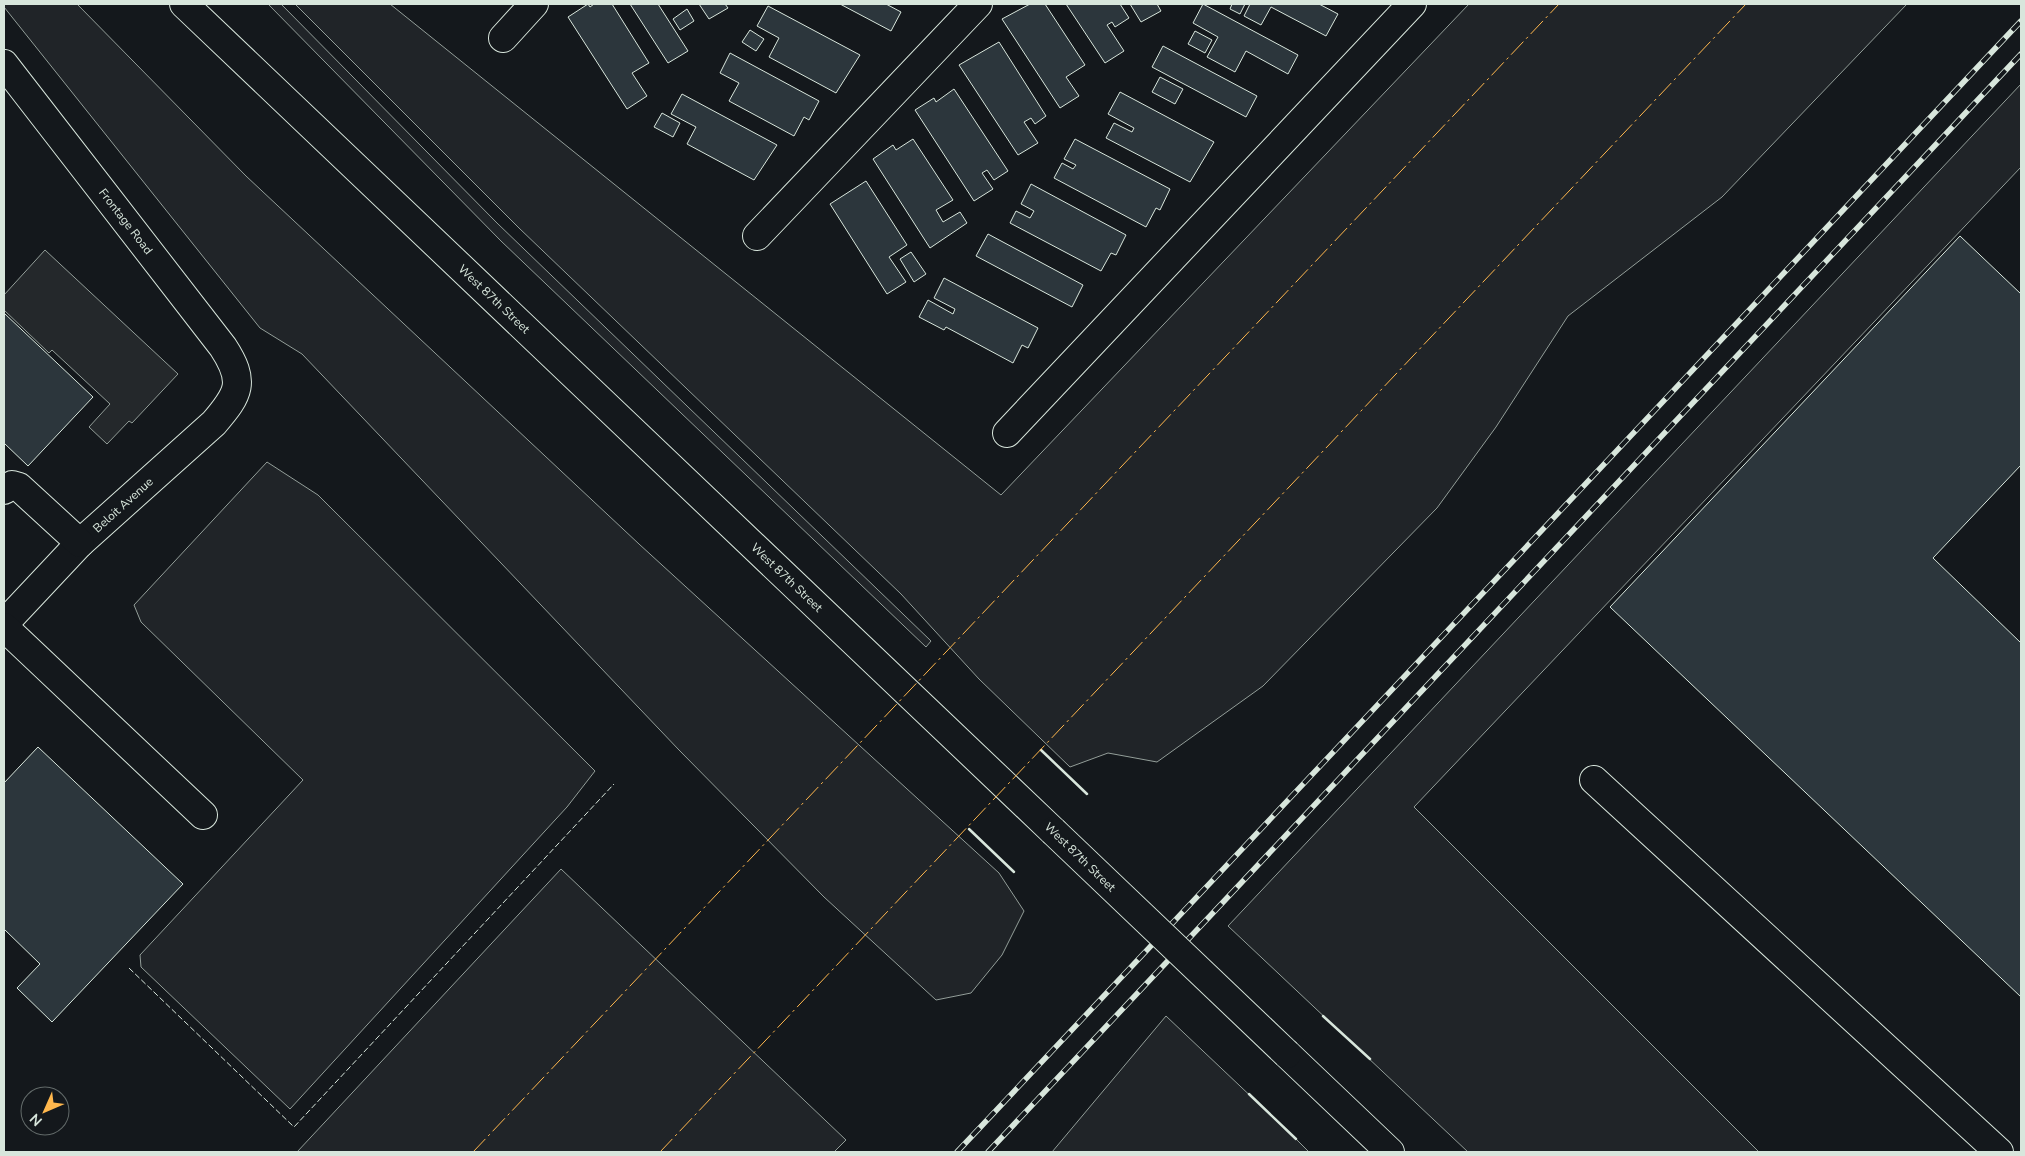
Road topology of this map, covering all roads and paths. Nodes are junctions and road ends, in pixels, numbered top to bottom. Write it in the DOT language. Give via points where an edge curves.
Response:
graph roads {
  1 [pos="184,4"];
  2 [pos="534,4"];
  3 [pos="978,4"];
  4 [pos="1412,4"];
  5 [pos="503,38"];
  6 [pos="4,64"];
  7 [pos="757,236"];
  8 [pos="238,384"];
  9 [pos="1007,433"];
  10 [pos="4,490"];
  11 [pos="80,543"];
  12 [pos="4,625"];
  13 [pos="1594,780"];
  14 [pos="203,815"];
  15 [pos="1390,1152"];
  16 [pos="1999,1152"];
  1 -- 15 [label="street, West 87th Street, bridge"];
  2 -- 5 [label="street"];
  3 -- 7 [label="street"];
  4 -- 9 [label="street"];
  6 -- 8 [label="street, Frontage Road" via="223,347 234,364"];
  8 -- 11 [label="street, Beloit Avenue" via="232,401 214,423"];
  10 -- 11 [label="street" via="18,487"];
  11 -- 12 [label="street, Beloit Avenue"];
  12 -- 14 [label="street"];
  13 -- 16 [label="street"];
}
